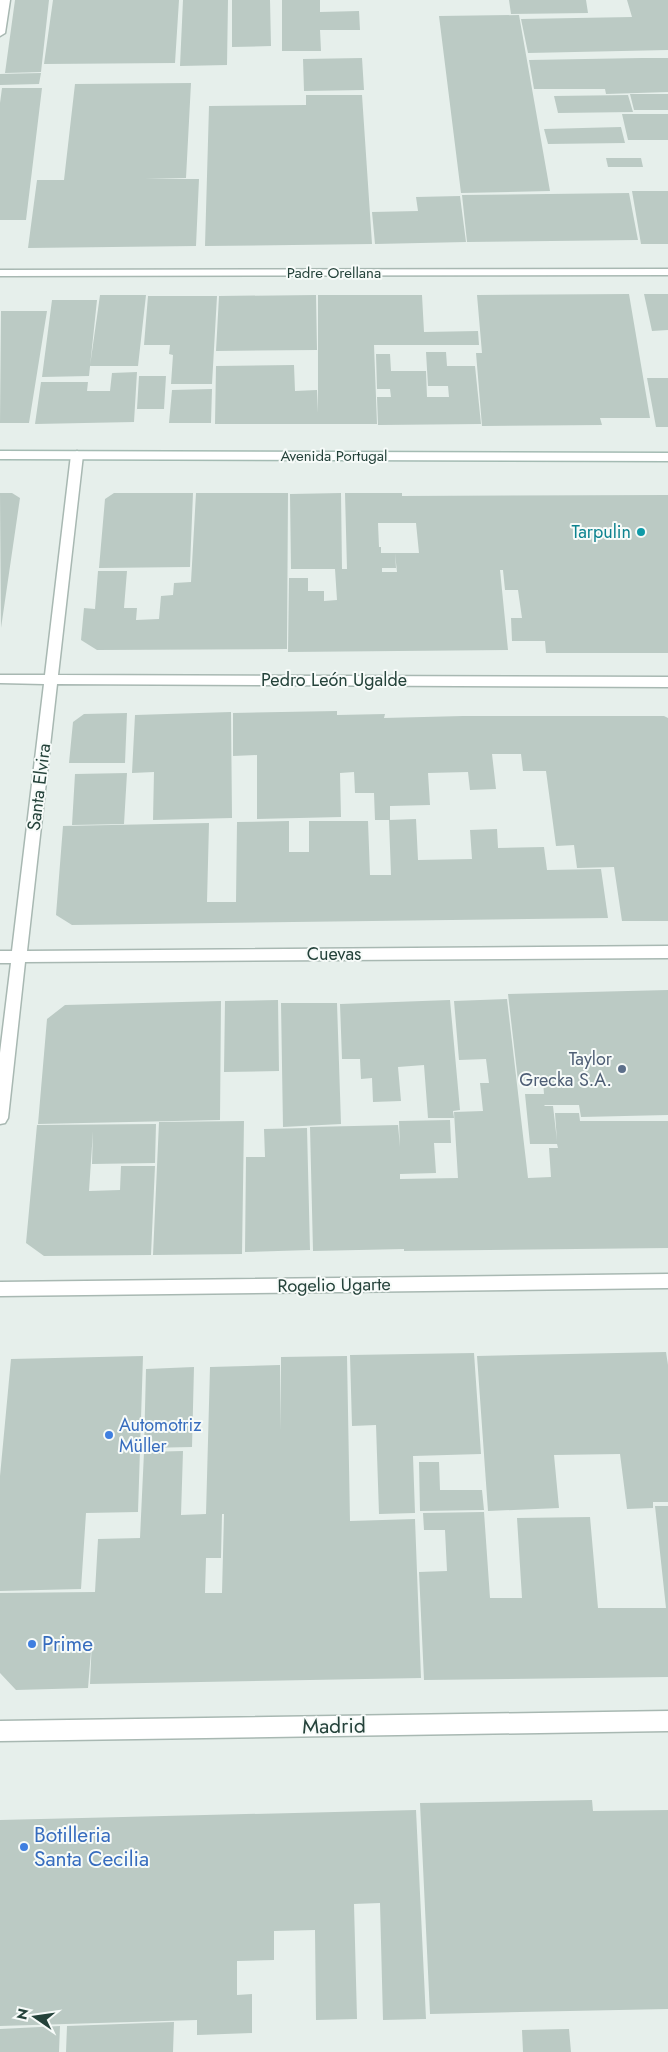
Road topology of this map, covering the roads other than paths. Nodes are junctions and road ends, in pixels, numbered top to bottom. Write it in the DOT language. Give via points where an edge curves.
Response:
graph roads {
  1 [pos="6,0"];
  2 [pos="0,33"];
  3 [pos="668,272"];
  4 [pos="0,273"];
  5 [pos="0,455"];
  6 [pos="77,455"];
  7 [pos="668,457"];
  8 [pos="0,679"];
  9 [pos="51,679"];
  10 [pos="668,682"];
  11 [pos="668,952"];
  12 [pos="19,956"];
  13 [pos="0,957"];
  14 [pos="0,1118"];
  15 [pos="668,1281"];
  16 [pos="0,1289"];
  17 [pos="668,1721"];
  18 [pos="0,1731"];
  1 -- 2 [label="street"];
  3 -- 4 [label="street, Padre Orellana"];
  5 -- 6 [label="street, Avenida Portugal"];
  6 -- 7 [label="street, Avenida Portugal"];
  6 -- 9 [label="street, Santa Elvira"];
  8 -- 9 [label="street, Pedro León Ugalde"];
  9 -- 10 [label="street, Pedro León Ugalde"];
  9 -- 12 [label="street, Santa Elvira"];
  11 -- 12 [label="street, Cuevas"];
  12 -- 13 [label="street, Cuevas"];
  12 -- 14 [label="street, Santa Elvira"];
  15 -- 16 [label="street, Rogelio Ugarte"];
  17 -- 18 [label="street, Madrid"];
}
